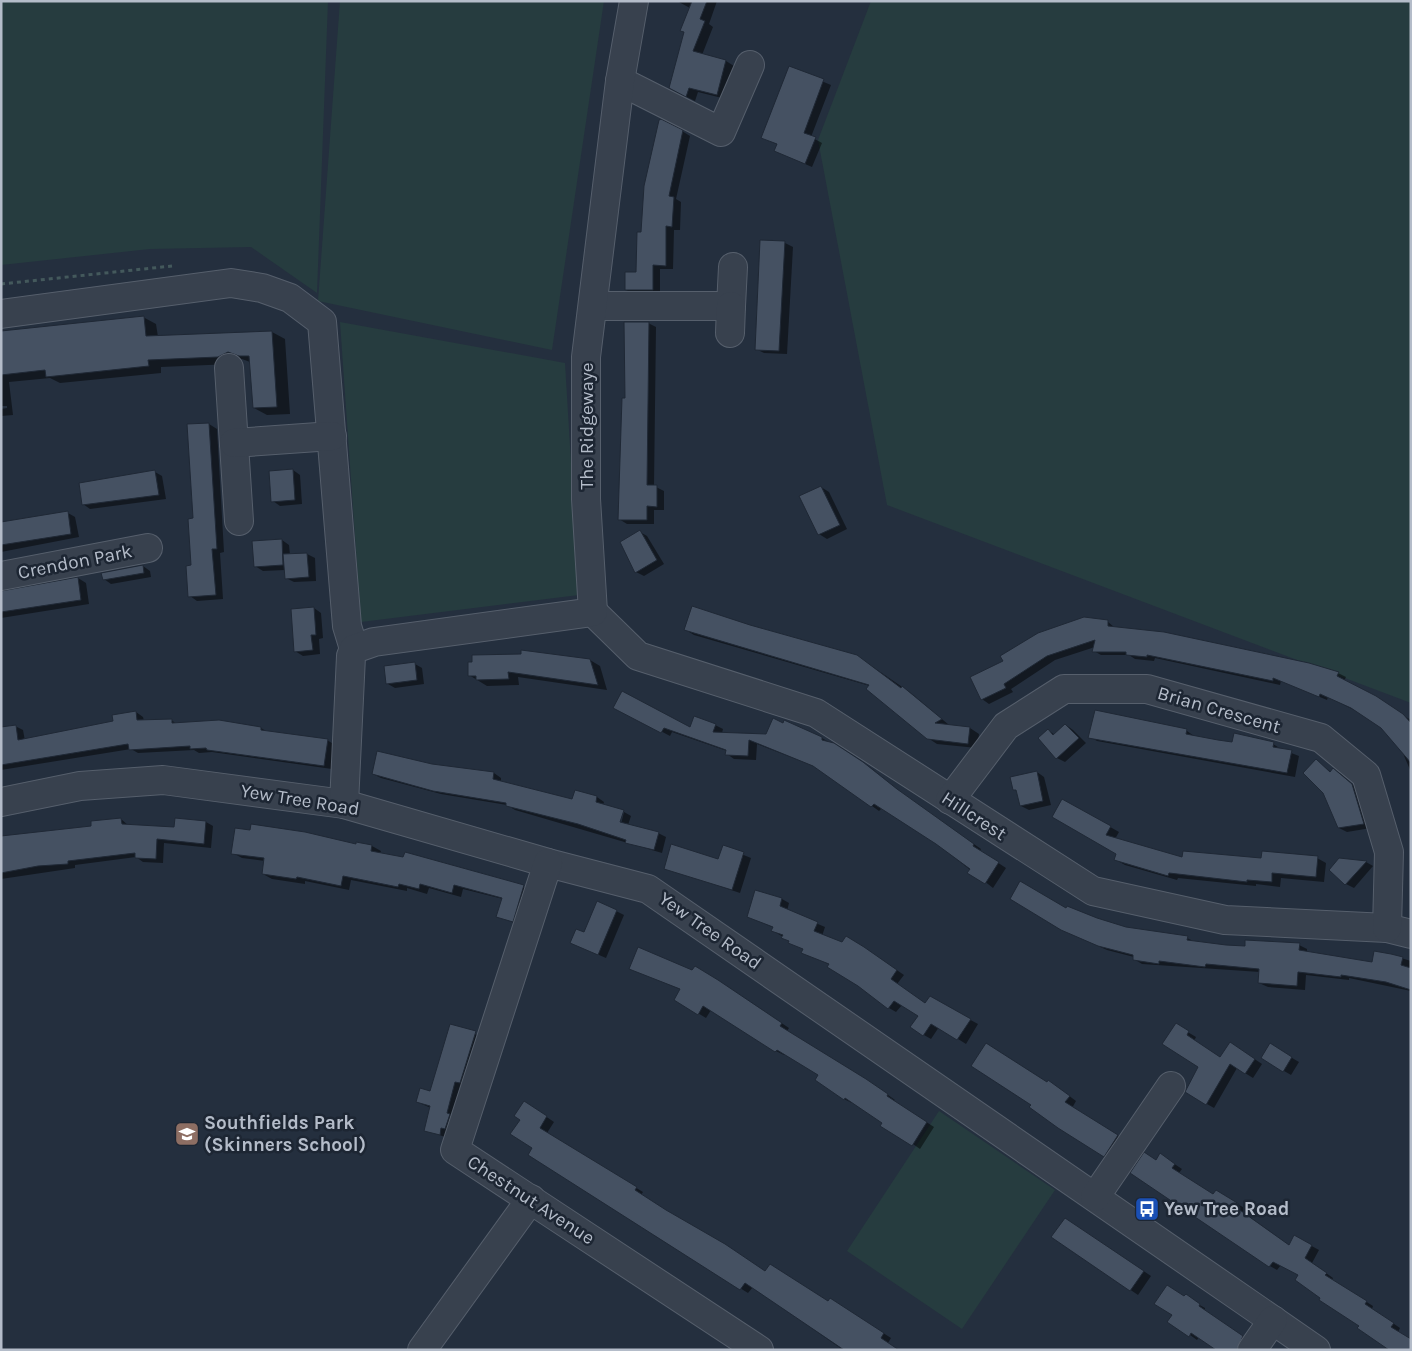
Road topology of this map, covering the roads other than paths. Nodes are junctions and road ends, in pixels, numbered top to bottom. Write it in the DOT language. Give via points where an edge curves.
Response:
graph roads {
  1 [pos="634,1"];
  2 [pos="750,65"];
  3 [pos="620,81"];
  4 [pos="733,267"];
  5 [pos="593,306"];
  6 [pos="1,314"];
  7 [pos="229,368"];
  8 [pos="332,436"];
  9 [pos="234,443"];
  10 [pos="239,521"];
  11 [pos="148,548"];
  12 [pos="1,576"];
  13 [pos="593,612"];
  14 [pos="354,649"];
  15 [pos="950,800"];
  16 [pos="1,802"];
  17 [pos="344,804"];
  18 [pos="1400,853"];
  19 [pos="548,863"];
  20 [pos="1399,931"];
  21 [pos="1171,1086"];
  22 [pos="1096,1197"];
  23 [pos="530,1200"];
  24 [pos="1273,1320"];
  25 [pos="748,1346"];
  26 [pos="422,1350"];
  27 [pos="1252,1350"];
  28 [pos="1316,1350"];
  1 -- 3 [label="street, The Ridgewaye"];
  2 -- 3 [label="street" via="721,132"];
  3 -- 5 [label="street, The Ridgewaye"];
  4 -- 5 [label="street" via="730,319"];
  5 -- 13 [label="street, The Ridgewaye" via="586,357 586,499"];
  6 -- 8 [label="street" via="231,283 262,288 290,298 322,322"];
  7 -- 9 [label="street"];
  8 -- 9 [label="street"];
  8 -- 14 [label="street" via="347,626"];
  9 -- 10 [label="street"];
  11 -- 12 [label="street, Crendon Park"];
  13 -- 14 [label="street" via="374,642"];
  13 -- 15 [label="street, Hillcrest" via="638,656 816,714"];
  14 -- 17 [label="street" via="351,656"];
  15 -- 18 [label="street, Brian Crescent" via="1006,726 1064,689 1147,689 1320,738 1366,775"];
  15 -- 20 [label="street, Hillcrest" via="1093,891 1225,920"];
  16 -- 17 [label="street, Yew Tree Road" via="80,786 163,780"];
  17 -- 19 [label="street, Yew Tree Road"];
  18 -- 20 [label="street, Brian Crescent"];
  19 -- 22 [label="street, Yew Tree Road" via="648,889"];
  19 -- 23 [label="street, Chestnut Avenue" via="455,1150"];
  21 -- 22 [label="street"];
  22 -- 24 [label="street, Yew Tree Road"];
  23 -- 25 [label="street, Chestnut Avenue"];
  23 -- 26 [label="street"];
  24 -- 27 [label="street"];
  24 -- 28 [label="street, Yew Tree Road"];
}
